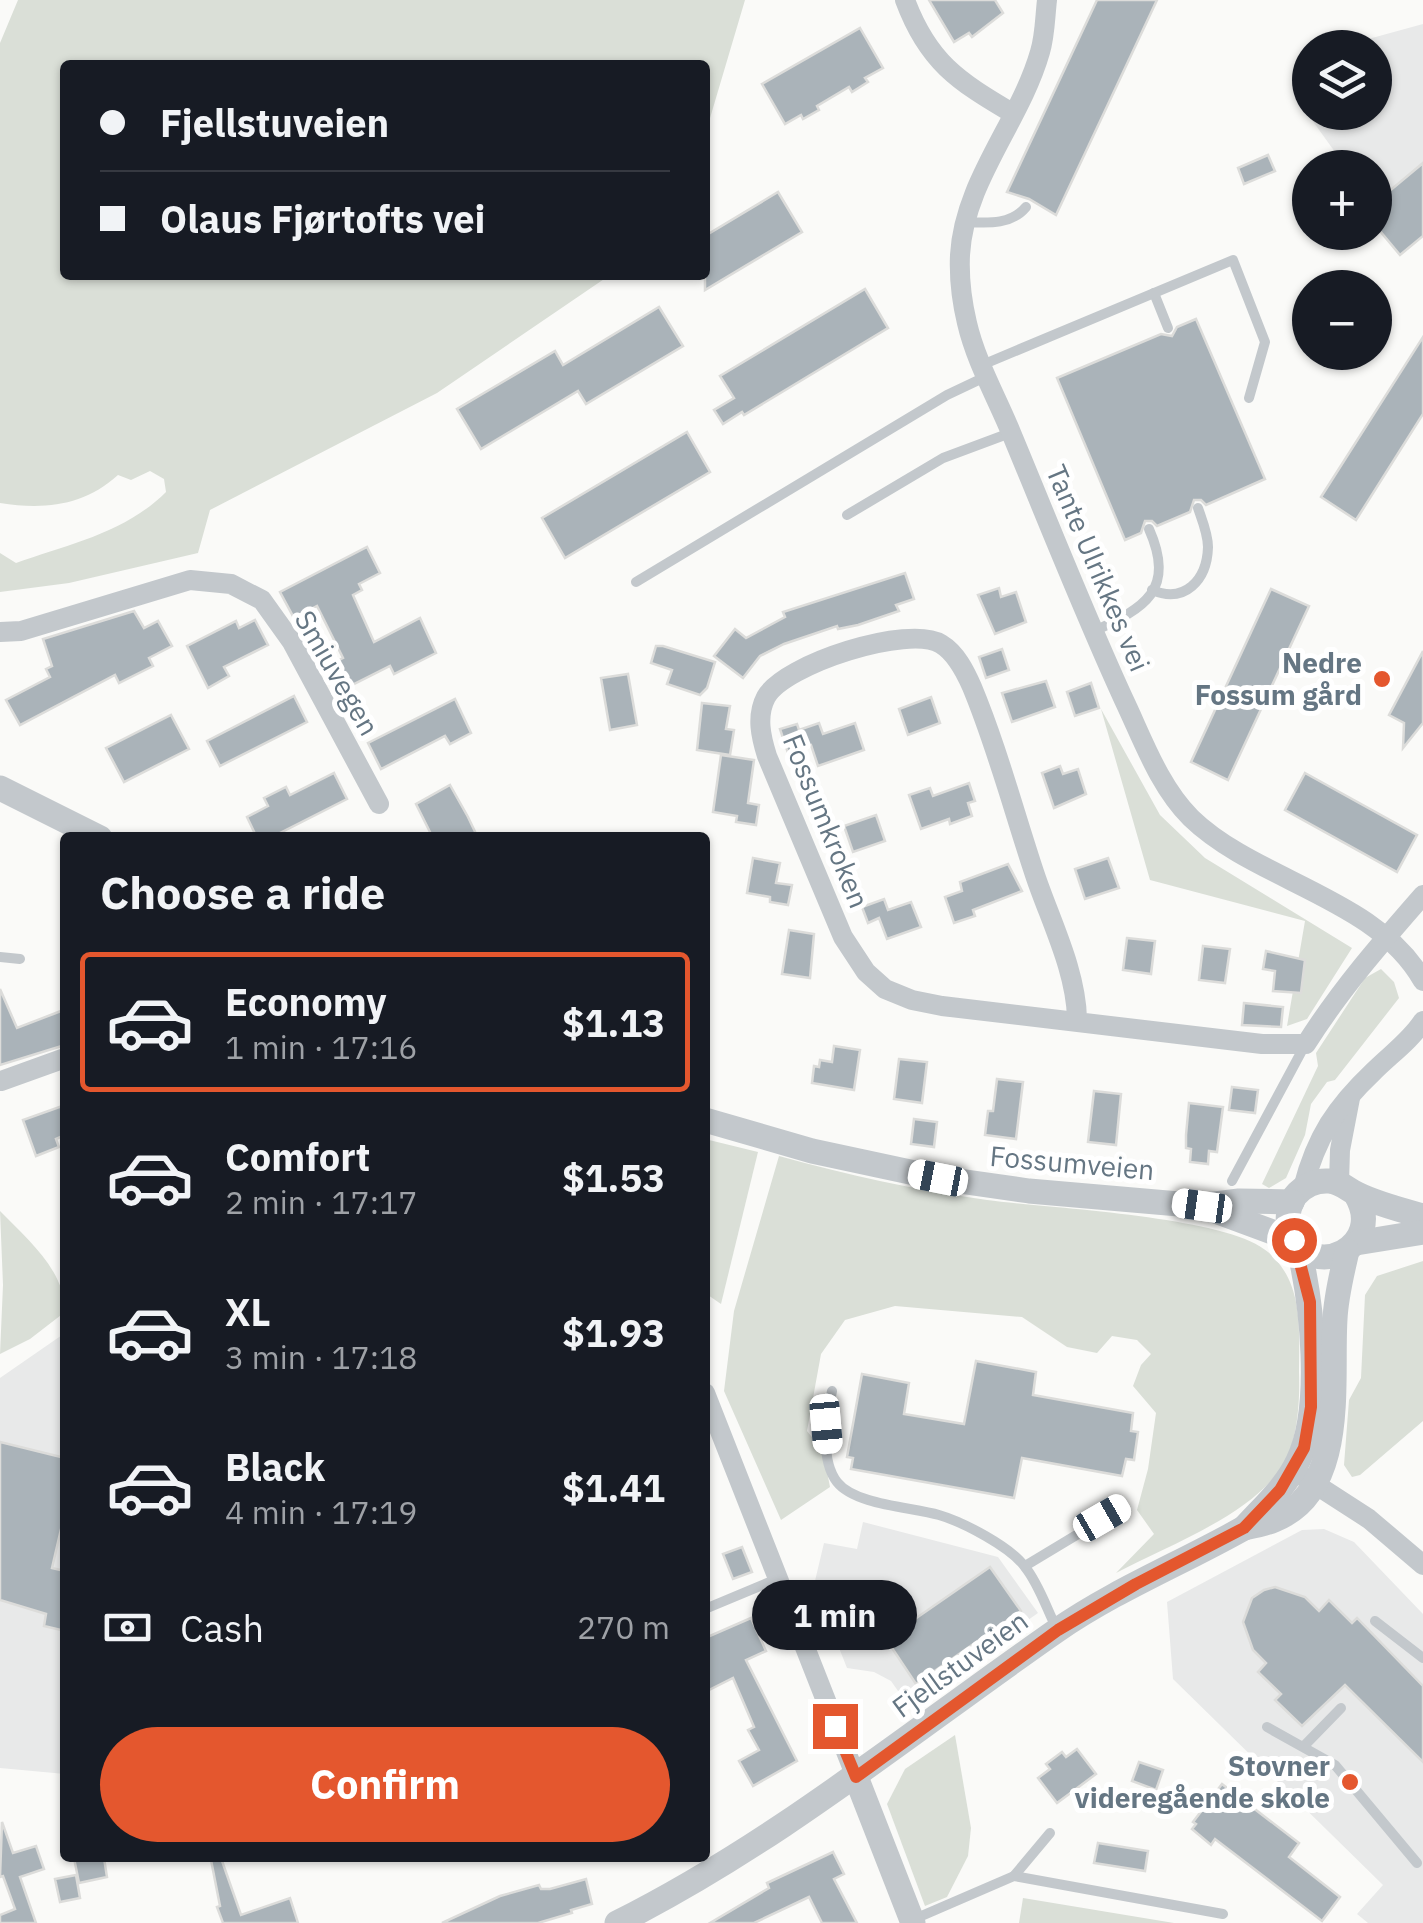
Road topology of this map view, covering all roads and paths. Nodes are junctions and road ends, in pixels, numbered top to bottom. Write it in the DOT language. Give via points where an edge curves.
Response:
graph roads {
  1 [pos="906,0"];
  2 [pos="1048,0"];
  3 [pos="1012,114"];
  4 [pos="1026,207"];
  5 [pos="965,222"];
  6 [pos="1154,293"];
  7 [pos="1168,328"];
  8 [pos="984,371"];
  9 [pos="1249,398"];
  10 [pos="1011,432"];
  11 [pos="1198,508"];
  12 [pos="847,515"];
  13 [pos="1149,529"];
  14 [pos="636,582"];
  15 [pos="1152,590"];
  16 [pos="0,632"];
  17 [pos="1093,632"];
  18 [pos="0,788"];
  19 [pos="379,804"];
  20 [pos="88,832"];
  21 [pos="1423,895"];
  22 [pos="1384,938"];
  23 [pos="0,957"];
  24 [pos="20,959"];
  25 [pos="1423,981"];
  26 [pos="1423,1020"];
  27 [pos="1077,1021"];
  28 [pos="1306,1044"];
  29 [pos="60,1060"];
  30 [pos="1,1081"];
  31 [pos="1350,1098"];
  32 [pos="710,1122"];
  33 [pos="1232,1180"];
  34 [pos="1347,1188"];
  35 [pos="1297,1195"];
  36 [pos="1202,1206"];
  37 [pos="1423,1216"];
  38 [pos="1423,1232"];
  39 [pos="1296,1242"];
  40 [pos="1351,1247"];
  41 [pos="832,1391"];
  42 [pos="710,1406"];
  43 [pos="1304,1476"];
  44 [pos="1122,1507"];
  45 [pos="1423,1565"];
  46 [pos="1025,1566"];
  47 [pos="777,1579"];
  48 [pos="710,1607"];
  49 [pos="1374,1622"];
  50 [pos="1058,1630"];
  51 [pos="1423,1658"];
  52 [pos="1341,1708"];
  53 [pos="1267,1727"];
  54 [pos="1304,1746"];
  55 [pos="856,1777"];
  56 [pos="1050,1833"];
  57 [pos="1417,1863"];
  58 [pos="1014,1876"];
  59 [pos="1223,1914"];
  60 [pos="912,1922"];
  61 [pos="617,1923"];
  1 -- 3 [label="street" via="932,55"];
  2 -- 3 [label="street, Tante Ulrikkes vei" via="1040,52"];
  3 -- 5 [label="street, Tante Ulrikkes vei"];
  4 -- 5 [label="lane" via="995,223"];
  5 -- 8 [label="street, Tante Ulrikkes vei" via="963,300"];
  6 -- 7 [label="lane"];
  6 -- 8 [label="lane"];
  6 -- 9 [label="lane" via="1233,260 1265,342"];
  8 -- 10 [label="street, Tante Ulrikkes vei"];
  8 -- 14 [label="lane"];
  10 -- 12 [label="lane" via="942,458"];
  10 -- 17 [label="street, Tante Ulrikkes vei"];
  11 -- 15 [label="lane" via="1208,547 1196,584 1173,596"];
  13 -- 15 [label="lane" via="1159,556"];
  15 -- 17 [label="lane" via="1135,613"];
  16 -- 19 [label="street, Smiuvegen" via="190,580 230,584 262,600 292,642"];
  17 -- 22 [label="street, Tante Ulrikkes vei" via="1160,778 1186,813 1213,838"];
  18 -- 20 [label="street"];
  21 -- 22 [label="street"];
  22 -- 25 [label="street, Tante Ulrikkes vei"];
  22 -- 28 [label="street"];
  23 -- 24 [label="lane"];
  26 -- 31 [label="street"];
  27 -- 27 [label="street, Fossumkroken" via="927,1003 874,982 832,914 766,756 760,725 775,686 809,666 892,640 922,638 953,654 989,737 1068,974"];
  27 -- 28 [label="street, Fossumkroken"];
  28 -- 33 [label="lane"];
  29 -- 30 [label="street"];
  31 -- 34 [label="street" via="1340,1150"];
  31 -- 35 [label="street" via="1323,1130"];
  32 -- 36 [label="street, Fossumveien" via="812,1151 984,1186"];
  34 -- 35 [label="street, Fossumveien" via="1320,1181"];
  34 -- 37 [label="street, Fossumveien"];
  34 -- 40 [label="street" via="1364,1212"];
  35 -- 36 [label="street, Fossumveien"];
  35 -- 39 [label="street" via="1288,1222"];
  36 -- 39 [label="street, Fossumveien"];
  38 -- 40 [label="street, Fossumveien"];
  39 -- 40 [label="street, Fossumveien" via="1322,1257"];
  39 -- 43 [label="street, Fjellstuveien" via="1310,1302"];
  40 -- 43 [label="street, Fjellstuveien" via="1335,1319 1333,1424 1326,1456"];
  41 -- 46 [label="lane" via="826,1424 830,1471 839,1485 854,1496 943,1516 994,1541"];
  42 -- 47 [label="street"];
  43 -- 45 [label="street"];
  43 -- 50 [label="street, Fjellstuveien" via="1300,1502 1286,1514 1244,1528"];
  44 -- 46 [label="lane"];
  46 -- 50 [label="lane"];
  47 -- 48 [label="lane"];
  47 -- 55 [label="street"];
  49 -- 51 [label="lane"];
  50 -- 55 [label="street, Fjellstuveien"];
  52 -- 54 [label="lane"];
  53 -- 54 [label="lane"];
  54 -- 57 [label="lane" via="1335,1765"];
  55 -- 60 [label="street"];
  55 -- 61 [label="street, Fjellstuveien"];
  56 -- 58 [label="lane"];
  58 -- 59 [label="lane"];
  58 -- 60 [label="lane"];
}
